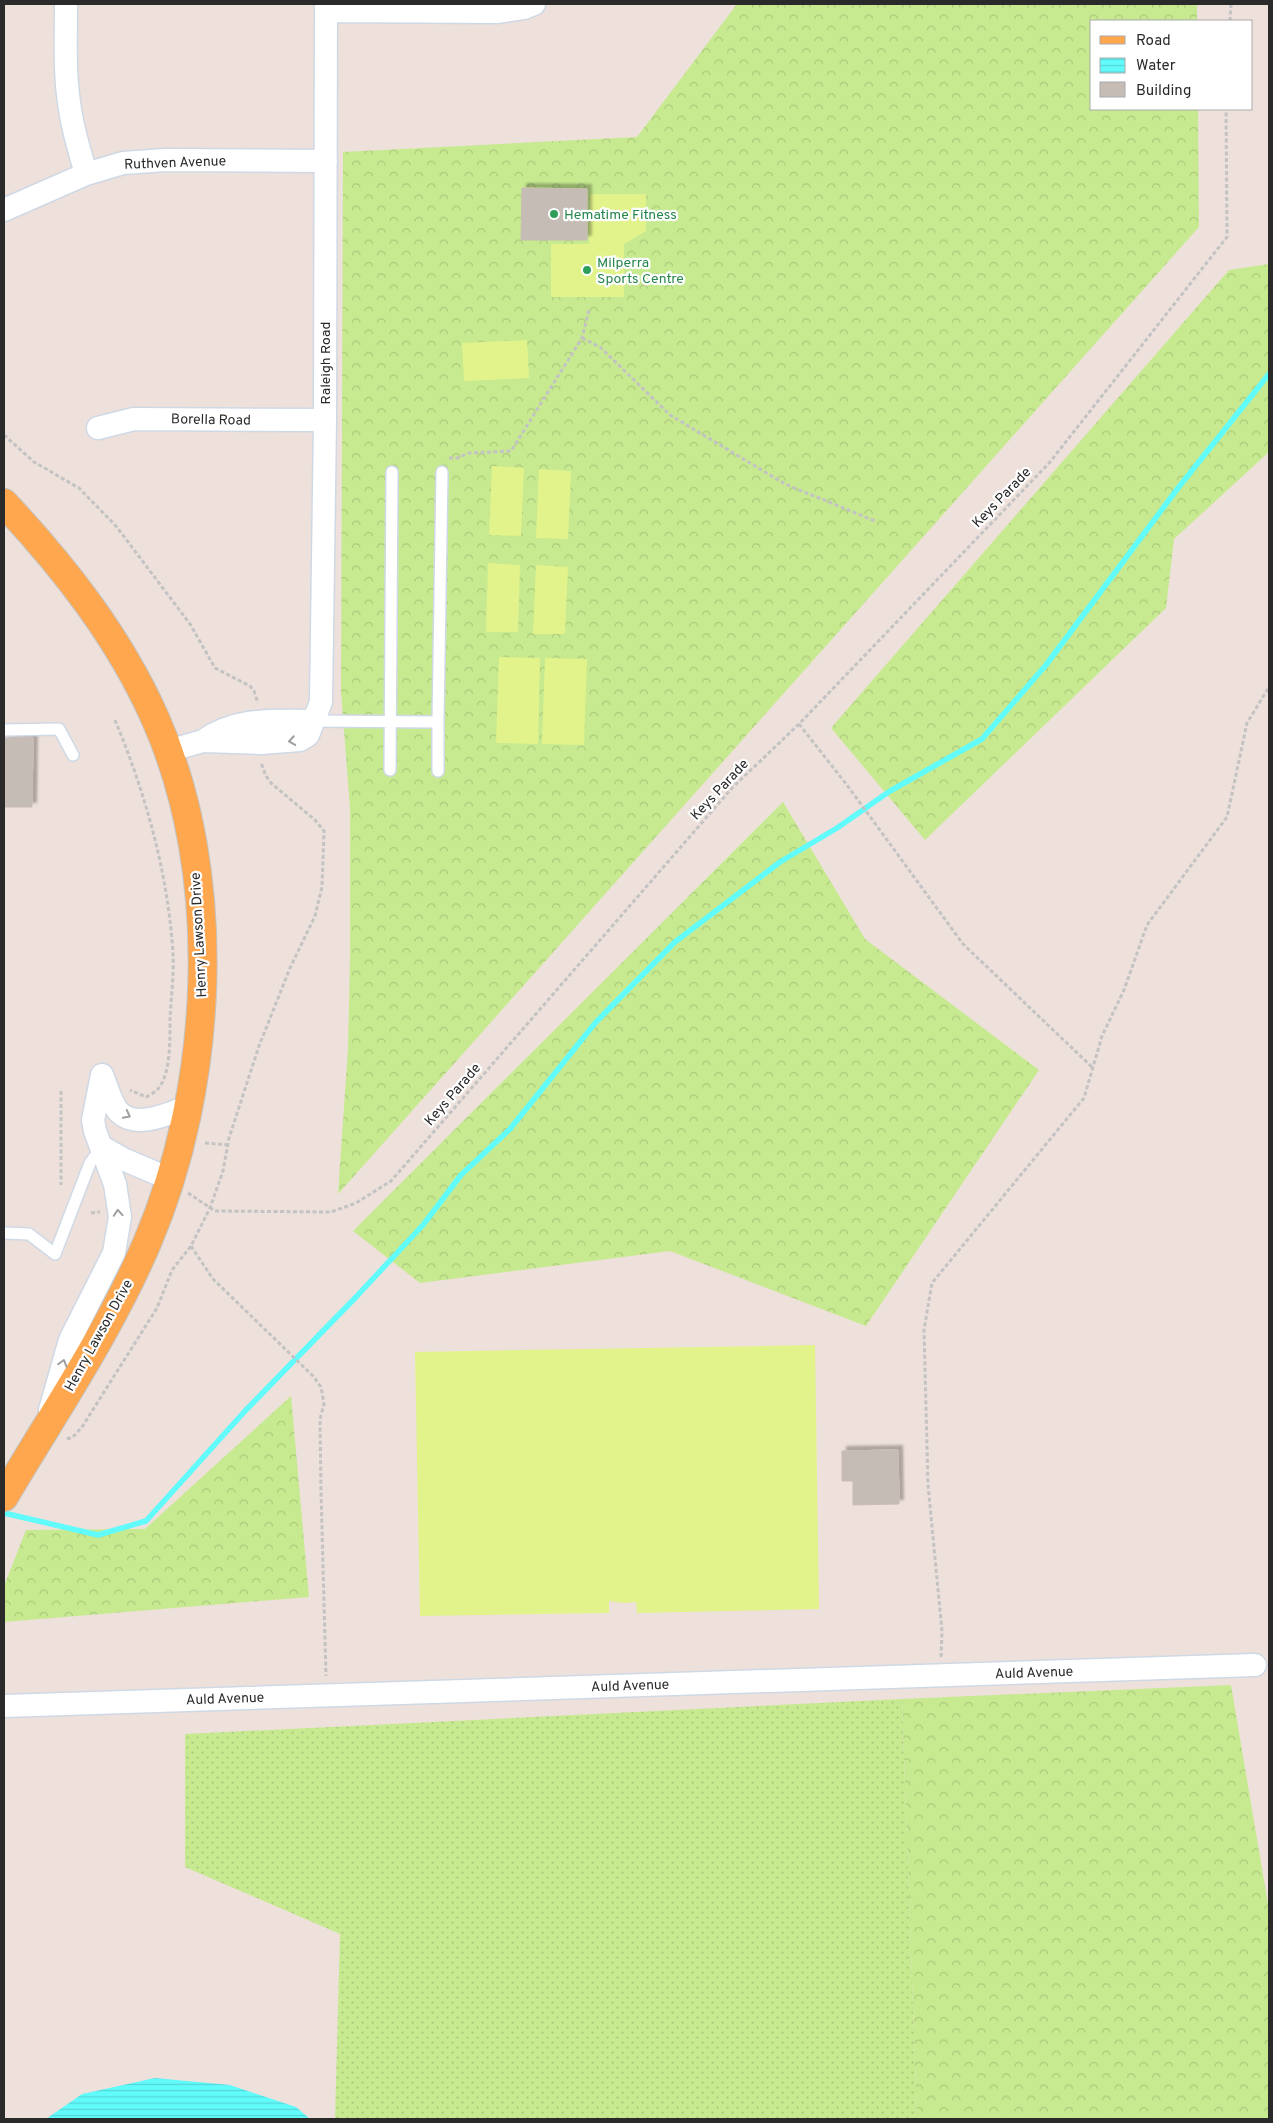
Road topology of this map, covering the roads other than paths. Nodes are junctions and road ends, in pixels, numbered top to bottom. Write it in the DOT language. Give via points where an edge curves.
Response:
graph roads {
  1 [pos="66,4"];
  2 [pos="534,4"];
  3 [pos="326,8"];
  4 [pos="326,161"];
  5 [pos="86,174"];
  6 [pos="4,210"];
  7 [pos="325,420"];
  8 [pos="98,428"];
  9 [pos="392,472"];
  10 [pos="442,472"];
  11 [pos="4,503"];
  12 [pos="313,721"];
  13 [pos="390,722"];
  14 [pos="438,722"];
  15 [pos="4,730"];
  16 [pos="168,751"];
  17 [pos="73,755"];
  18 [pos="390,770"];
  19 [pos="438,771"];
  20 [pos="188,1107"];
  21 [pos="102,1147"];
  22 [pos="170,1179"];
  23 [pos="4,1233"];
  24 [pos="55,1434"];
  25 [pos="4,1497"];
  26 [pos="1256,1665"];
  27 [pos="4,1706"];
  1 -- 5 [label="street" via="66,70 70,108"];
  2 -- 3 [label="street" via="498,12"];
  3 -- 4 [label="street, Raleigh Road"];
  4 -- 5 [label="street, Ruthven Avenue" via="141,161"];
  4 -- 7 [label="street, Raleigh Road"];
  5 -- 6 [label="street, Ruthven Avenue"];
  7 -- 8 [label="street, Borella Road" via="134,419"];
  7 -- 12 [label="street, Raleigh Road" via="322,693"];
  9 -- 13 [label="lane"];
  10 -- 14 [label="lane"];
  11 -- 16 [label="main road, Henry Lawson Drive" via="100,619 148,702"];
  12 -- 13 [label="lane"];
  12 -- 16 [label="street, Raleigh Road" via="308,735 300,740 203,741"];
  13 -- 14 [label="lane"];
  13 -- 18 [label="lane"];
  14 -- 19 [label="lane"];
  15 -- 17 [label="lane" via="59,730"];
  16 -- 20 [label="main road, Henry Lawson Drive" via="188,816 202,944 200,1019"];
  21 -- 20 [label="street, one-way" via="94,1120 102,1075 118,1111 130,1118 155,1118"];
  20 -- 22 [label="main road, Henry Lawson Drive"];
  21 -- 22 [label="street"];
  21 -- 23 [label="lane" via="90,1163 55,1254 29,1234"];
  24 -- 21 [label="street, one-way" via="70,1340 114,1254 120,1217 115,1184"];
  22 -- 24 [label="main road, Henry Lawson Drive" via="154,1227"];
  24 -- 25 [label="main road, Henry Lawson Drive" via="22,1467"];
  26 -- 27 [label="street, Auld Avenue"];
}
